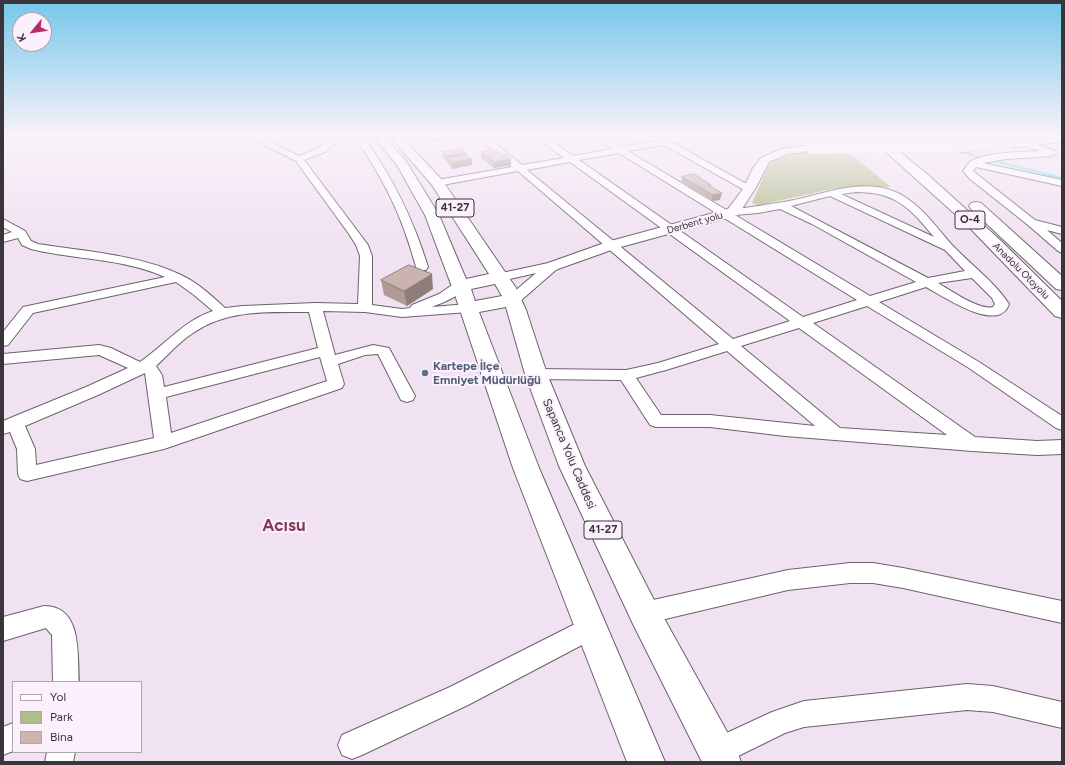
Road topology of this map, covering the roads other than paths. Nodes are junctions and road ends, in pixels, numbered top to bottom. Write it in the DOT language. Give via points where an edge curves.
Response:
graph roads {
  1 [pos="308,171"];
  2 [pos="382,171"];
  3 [pos="406,171"];
  4 [pos="426,171"];
  5 [pos="501,171"];
  6 [pos="524,171"];
  7 [pos="588,171"];
  8 [pos="656,171"];
  9 [pos="718,171"];
  10 [pos="758,171"];
  11 [pos="914,171"];
  12 [pos="932,171"];
  13 [pos="968,171"];
  14 [pos="1021,171"];
  15 [pos="437,183"];
  16 [pos="1062,183"];
  17 [pos="749,188"];
  18 [pos="831,193"];
  19 [pos="781,205"];
  20 [pos="729,213"];
  21 [pos="3,222"];
  22 [pos="1032,222"];
  23 [pos="672,230"];
  24 [pos="1062,231"];
  25 [pos="21,234"];
  26 [pos="3,239"];
  27 [pos="612,245"];
  28 [pos="1062,249"];
  29 [pos="952,251"];
  30 [pos="553,266"];
  31 [pos="422,267"];
  32 [pos="974,274"];
  33 [pos="178,278"];
  34 [pos="926,282"];
  35 [pos="1062,285"];
  36 [pos="507,289"];
  37 [pos="464,297"];
  38 [pos="868,301"];
  39 [pos="315,307"];
  40 [pos="365,308"];
  41 [pos="1062,312"];
  42 [pos="223,313"];
  43 [pos="402,313"];
  44 [pos="801,321"];
  45 [pos="3,342"];
  46 [pos="730,344"];
  47 [pos="328,356"];
  48 [pos="3,359"];
  49 [pos="144,366"];
  50 [pos="536,374"];
  51 [pos="626,375"];
  52 [pos="156,394"];
  53 [pos="407,396"];
  54 [pos="1062,424"];
  55 [pos="9,426"];
  56 [pos="835,433"];
  57 [pos="164,442"];
  58 [pos="972,444"];
  59 [pos="1062,447"];
  60 [pos="1062,612"];
  61 [pos="644,613"];
  62 [pos="591,628"];
  63 [pos="3,629"];
  64 [pos="66,681"];
  65 [pos="1062,714"];
  66 [pos="352,745"];
  67 [pos="719,757"];
  68 [pos="646,762"];
  1 -- 40 [label="street" via="362,245 367,266"];
  2 -- 31 [label="street" via="405,212"];
  3 -- 37 [label="highway" via="432,215"];
  4 -- 15 [label="highway, Sapanca Yolu Caddesi / 41-27"];
  5 -- 15 [label="street"];
  6 -- 27 [label="street"];
  7 -- 23 [label="street"];
  8 -- 20 [label="street"];
  9 -- 17 [label="street"];
  10 -- 17 [label="main road, Derbent yolu, bridge"];
  11 -- 41 [label="highway, Anadolu Otoyolu / O-4" via="977,227"];
  12 -- 35 [label="highway, Anadolu Otoyolu / O-4"];
  13 -- 22 [label="street" via="969,174"];
  14 -- 16 [label="street"];
  15 -- 36 [label="highway, Sapanca Yolu Caddesi / 41-27"];
  17 -- 20 [label="main road, Derbent yolu"];
  18 -- 19 [label="street"];
  18 -- 29 [label="street"];
  18 -- 29 [label="street" via="869,190 897,196 914,210"];
  19 -- 20 [label="street"];
  19 -- 34 [label="street"];
  20 -- 23 [label="main road, Derbent yolu"];
  20 -- 38 [label="street"];
  21 -- 25 [label="street"];
  22 -- 24 [label="street"];
  22 -- 28 [label="street"];
  23 -- 27 [label="main road, Derbent yolu"];
  23 -- 44 [label="street"];
  25 -- 26 [label="street"];
  25 -- 33 [label="street" via="26,243 35,248 152,267"];
  27 -- 30 [label="main road, Derbent yolu"];
  27 -- 46 [label="street"];
  29 -- 32 [label="street"];
  30 -- 36 [label="street"];
  30 -- 36 [label="street"];
  32 -- 34 [label="street"];
  32 -- 34 [label="street" via="997,296 1002,304 999,310 987,312 974,308"];
  33 -- 42 [label="street"];
  33 -- 45 [label="street" via="28,310"];
  34 -- 38 [label="street"];
  36 -- 37 [label="highway"];
  36 -- 37 [label="highway"];
  36 -- 50 [label="highway, Sapanca Yolu Caddesi / 41-27"];
  37 -- 43 [label="street"];
  37 -- 43 [label="street" via="439,299"];
  37 -- 62 [label="highway" via="526,468"];
  38 -- 44 [label="street"];
  38 -- 54 [label="street"];
  39 -- 40 [label="street"];
  39 -- 42 [label="street" via="253,309"];
  39 -- 47 [label="street"];
  40 -- 43 [label="street"];
  42 -- 49 [label="street" via="190,328"];
  44 -- 46 [label="street"];
  44 -- 58 [label="street"];
  46 -- 51 [label="street" via="661,367"];
  46 -- 56 [label="street"];
  47 -- 52 [label="street"];
  47 -- 53 [label="street" via="381,349"];
  47 -- 57 [label="street" via="336,384"];
  48 -- 49 [label="street" via="99,350"];
  49 -- 52 [label="street" via="154,375"];
  49 -- 55 [label="street" via="97,390"];
  50 -- 51 [label="street"];
  50 -- 61 [label="highway, Sapanca Yolu Caddesi / 41-27" via="572,466"];
  51 -- 56 [label="street" via="656,421 710,421"];
  52 -- 57 [label="street"];
  55 -- 57 [label="street" via="26,449 27,474"];
  56 -- 58 [label="street"];
  58 -- 59 [label="street" via="1052,449"];
  60 -- 61 [label="street" via="903,578 873,573 850,573 788,580"];
  61 -- 67 [label="highway, Sapanca Yolu Caddesi / 41-27"];
  62 -- 66 [label="street" via="458,696"];
  62 -- 68 [label="highway"];
  63 -- 64 [label="street" via="44,617 52,618 64,631"];
  65 -- 67 [label="street" via="994,699 968,697 833,710 804,714 781,721"];
}
